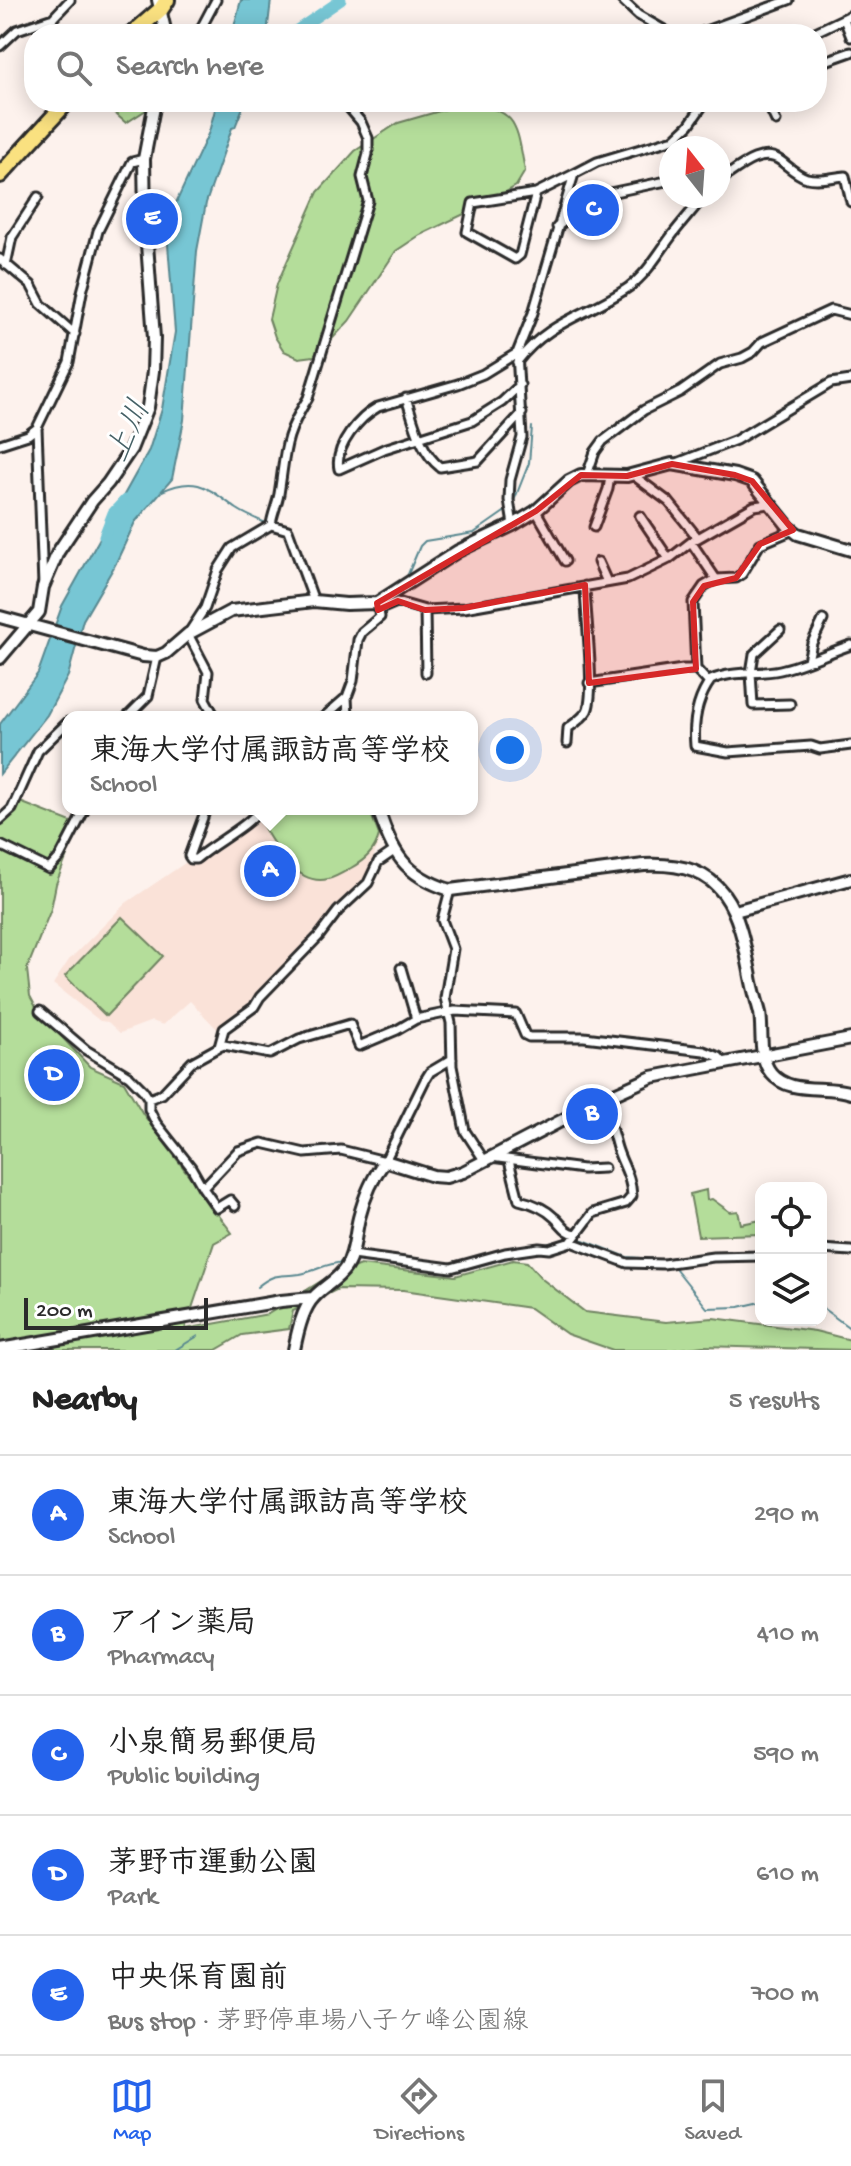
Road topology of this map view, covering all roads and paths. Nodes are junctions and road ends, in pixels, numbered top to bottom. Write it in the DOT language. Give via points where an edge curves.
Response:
graph roads {
  1 [pos="70,0"];
  2 [pos="216,0"];
  3 [pos="622,0"];
  4 [pos="789,0"];
  5 [pos="162,3"];
  6 [pos="847,17"];
  7 [pos="35,24"];
  8 [pos="142,24"];
  9 [pos="165,24"];
  10 [pos="203,24"];
  11 [pos="654,24"];
  12 [pos="724,24"];
  13 [pos="827,26"];
  14 [pos="24,28"];
  15 [pos="851,37"];
  16 [pos="0,46"];
  17 [pos="851,52"];
  18 [pos="827,60"];
  19 [pos="58,112"];
  20 [pos="153,112"];
  21 [pos="352,112"];
  22 [pos="698,112"];
  23 [pos="772,112"];
  24 [pos="776,121"];
  25 [pos="677,136"];
  26 [pos="659,143"];
  27 [pos="144,159"];
  28 [pos="731,173"];
  29 [pos="574,174"];
  30 [pos="0,175"];
  31 [pos="659,182"];
  32 [pos="536,193"];
  33 [pos="38,197"];
  34 [pos="851,202"];
  35 [pos="694,208"];
  36 [pos="557,227"];
  37 [pos="3,262"];
  38 [pos="851,315"];
  39 [pos="75,334"];
  40 [pos="517,357"];
  41 [pos="851,380"];
  42 [pos="520,385"];
  43 [pos="406,398"];
  44 [pos="523,412"];
  45 [pos="37,428"];
  46 [pos="419,437"];
  47 [pos="0,444"];
  48 [pos="672,464"];
  49 [pos="581,475"];
  50 [pos="633,475"];
  51 [pos="610,477"];
  52 [pos="769,504"];
  53 [pos="536,511"];
  54 [pos="640,516"];
  55 [pos="513,521"];
  56 [pos="271,523"];
  57 [pos="594,527"];
  58 [pos="793,530"];
  59 [pos="695,540"];
  60 [pos="851,550"];
  61 [pos="669,559"];
  62 [pos="565,561"];
  63 [pos="598,562"];
  64 [pos="716,579"];
  65 [pos="607,582"];
  66 [pos="585,586"];
  67 [pos="43,587"];
  68 [pos="314,601"];
  69 [pos="378,607"];
  70 [pos="425,610"];
  71 [pos="0,617"];
  72 [pos="823,620"];
  73 [pos="28,625"];
  74 [pos="780,630"];
  75 [pos="188,634"];
  76 [pos="851,645"];
  77 [pos="157,657"];
  78 [pos="0,658"];
  79 [pos="808,660"];
  80 [pos="696,669"];
  81 [pos="426,673"];
  82 [pos="751,673"];
  83 [pos="589,683"];
  84 [pos="709,683"];
  85 [pos="347,697"];
  86 [pos="790,704"];
  87 [pos="133,711"];
  88 [pos="212,711"];
  89 [pos="331,711"];
  90 [pos="348,711"];
  91 [pos="62,728"];
  92 [pos="567,743"];
  93 [pos="851,745"];
  94 [pos="82,815"];
  95 [pos="204,815"];
  96 [pos="254,815"];
  97 [pos="380,815"];
  98 [pos="0,820"];
  99 [pos="0,845"];
  100 [pos="394,851"];
  101 [pos="851,879"];
  102 [pos="450,890"];
  103 [pos="735,911"];
  104 [pos="401,968"];
  105 [pos="40,1011"];
  106 [pos="449,1013"];
  107 [pos="416,1019"];
  108 [pos="851,1039"];
  109 [pos="219,1047"];
  110 [pos="764,1055"];
  111 [pos="452,1059"];
  112 [pos="723,1062"];
  113 [pos="851,1093"];
  114 [pos="149,1099"];
  115 [pos="601,1100"];
  116 [pos="488,1158"];
  117 [pos="385,1161"];
  118 [pos="509,1161"];
  119 [pos="604,1168"];
  120 [pos="203,1188"];
  121 [pos="235,1206"];
  122 [pos="574,1238"];
  123 [pos="827,1249"];
  124 [pos="851,1251"];
  125 [pos="352,1255"];
  126 [pos="755,1256"];
  127 [pos="312,1298"];
  128 [pos="0,1349"];
  129 [pos="294,1350"];
  1 -- 7 [label="street" via="53,18"];
  2 -- 10 [label="street"];
  3 -- 11 [label="street"];
  4 -- 12 [label="street"];
  5 -- 8 [label="highway"];
  5 -- 9 [label="street"];
  6 -- 13 [label="street"];
  6 -- 15 [label="street"];
  14 -- 16 [label="street"];
  17 -- 18 [label="street"];
  19 -- 30 [label="highway"];
  20 -- 27 [label="street"];
  21 -- 56 [label="street" via="368,138 362,177 368,201 328,340 284,446"];
  22 -- 25 [label="street"];
  23 -- 24 [label="street"];
  26 -- 29 [label="street"];
  27 -- 39 [label="street" via="132,162 103,220"];
  27 -- 67 [label="street" via="154,338 148,407 131,449 75,525"];
  28 -- 34 [label="street" via="755,158 776,157 811,179 845,176"];
  29 -- 32 [label="street"];
  29 -- 36 [label="street"];
  31 -- 36 [label="street" via="605,194"];
  32 -- 32 [label="street" via="473,203 467,232 515,259"];
  33 -- 37 [label="street"];
  35 -- 40 [label="street" via="633,284 554,326"];
  36 -- 40 [label="street"];
  37 -- 39 [label="street"];
  38 -- 49 [label="street" via="831,310 762,342 742,358 720,364 603,441 588,472"];
  39 -- 45 [label="street" via="64,376"];
  40 -- 42 [label="street"];
  40 -- 43 [label="street" via="483,374"];
  41 -- 48 [label="street" via="831,383 714,451"];
  42 -- 44 [label="street"];
  42 -- 46 [label="street" via="472,421"];
  43 -- 46 [label="street"];
  43 -- 46 [label="street" via="367,413 337,459 339,469"];
  44 -- 46 [label="street" via="478,461 440,467"];
  44 -- 55 [label="street" via="510,480"];
  45 -- 47 [label="street"];
  45 -- 67 [label="street"];
  48 -- 50 [label="street"];
  48 -- 52 [label="street" via="752,481"];
  49 -- 51 [label="street"];
  49 -- 53 [label="street"];
  50 -- 51 [label="street"];
  50 -- 59 [label="street" via="669,502"];
  51 -- 57 [label="street"];
  52 -- 58 [label="street"];
  52 -- 59 [label="street" via="754,506"];
  53 -- 55 [label="street"];
  53 -- 62 [label="street"];
  54 -- 61 [label="street"];
  55 -- 69 [label="street" via="458,551"];
  56 -- 68 [label="street" via="291,535"];
  56 -- 75 [label="street" via="232,548"];
  58 -- 60 [label="street"];
  58 -- 64 [label="street" via="760,544 736,578"];
  59 -- 61 [label="street"];
  59 -- 64 [label="street"];
  61 -- 65 [label="street" via="628,579"];
  63 -- 65 [label="street"];
  64 -- 80 [label="street" via="693,602"];
  65 -- 66 [label="street"];
  66 -- 70 [label="street" via="493,604"];
  66 -- 83 [label="street"];
  67 -- 73 [label="street" via="39,612"];
  68 -- 69 [label="street"];
  68 -- 75 [label="street" via="231,611"];
  69 -- 70 [label="street" via="401,602"];
  69 -- 85 [label="street" via="380,617 358,640"];
  70 -- 81 [label="street"];
  71 -- 73 [label="street"];
  72 -- 79 [label="street"];
  73 -- 77 [label="street"];
  73 -- 78 [label="street"];
  74 -- 82 [label="street" via="754,654"];
  75 -- 77 [label="street"];
  75 -- 88 [label="street" via="208,672 205,699"];
  76 -- 79 [label="street"];
  77 -- 87 [label="street" via="148,696"];
  79 -- 82 [label="street" via="783,670"];
  80 -- 83 [label="street"];
  80 -- 84 [label="street"];
  82 -- 84 [label="street" via="720,676"];
  82 -- 86 [label="street" via="753,705"];
  83 -- 92 [label="street" via="589,708 568,728"];
  84 -- 93 [label="street" via="694,725 695,746 728,752"];
  85 -- 89 [label="street"];
  85 -- 90 [label="street"];
  91 -- 98 [label="street" via="38,751 12,809"];
  94 -- 99 [label="street" via="49,869"];
  95 -- 96 [label="street" via="191,859"];
  97 -- 100 [label="street"];
  100 -- 102 [label="street" via="410,871"];
  100 -- 109 [label="street" via="378,862 368,883 254,1007 224,1029"];
  101 -- 103 [label="street"];
  102 -- 103 [label="street" via="659,864 699,873 720,889"];
  102 -- 106 [label="street" via="442,914 453,949 445,992"];
  103 -- 110 [label="street" via="760,1014"];
  104 -- 107 [label="street"];
  105 -- 114 [label="street" via="86,1050 129,1076"];
  106 -- 107 [label="street"];
  106 -- 111 [label="street"];
  106 -- 112 [label="street" via="516,1014 529,1037 584,1037 704,1051"];
  107 -- 109 [label="street" via="359,1046 350,1024 270,1054"];
  108 -- 110 [label="street"];
  109 -- 114 [label="street"];
  110 -- 112 [label="street"];
  110 -- 113 [label="street" via="770,1072 788,1086"];
  111 -- 116 [label="street" via="465,1131"];
  111 -- 117 [label="street" via="430,1072"];
  112 -- 115 [label="street" via="652,1077"];
  114 -- 120 [label="street" via="156,1123"];
  115 -- 116 [label="street"];
  115 -- 122 [label="street" via="630,1173 632,1196 626,1203 593,1213"];
  116 -- 117 [label="street" via="446,1177"];
  116 -- 118 [label="street"];
  117 -- 120 [label="street" via="341,1150 305,1153 262,1143 238,1151"];
  117 -- 125 [label="street" via="370,1184"];
  118 -- 119 [label="street"];
  118 -- 122 [label="street" via="519,1200 554,1216"];
  120 -- 121 [label="street" via="217,1208 230,1200"];
  122 -- 125 [label="street" via="451,1268"];
  122 -- 126 [label="street" via="627,1263"];
  123 -- 124 [label="street"];
  125 -- 127 [label="street" via="330,1285"];
  127 -- 128 [label="street"];
  127 -- 129 [label="street"];
}
